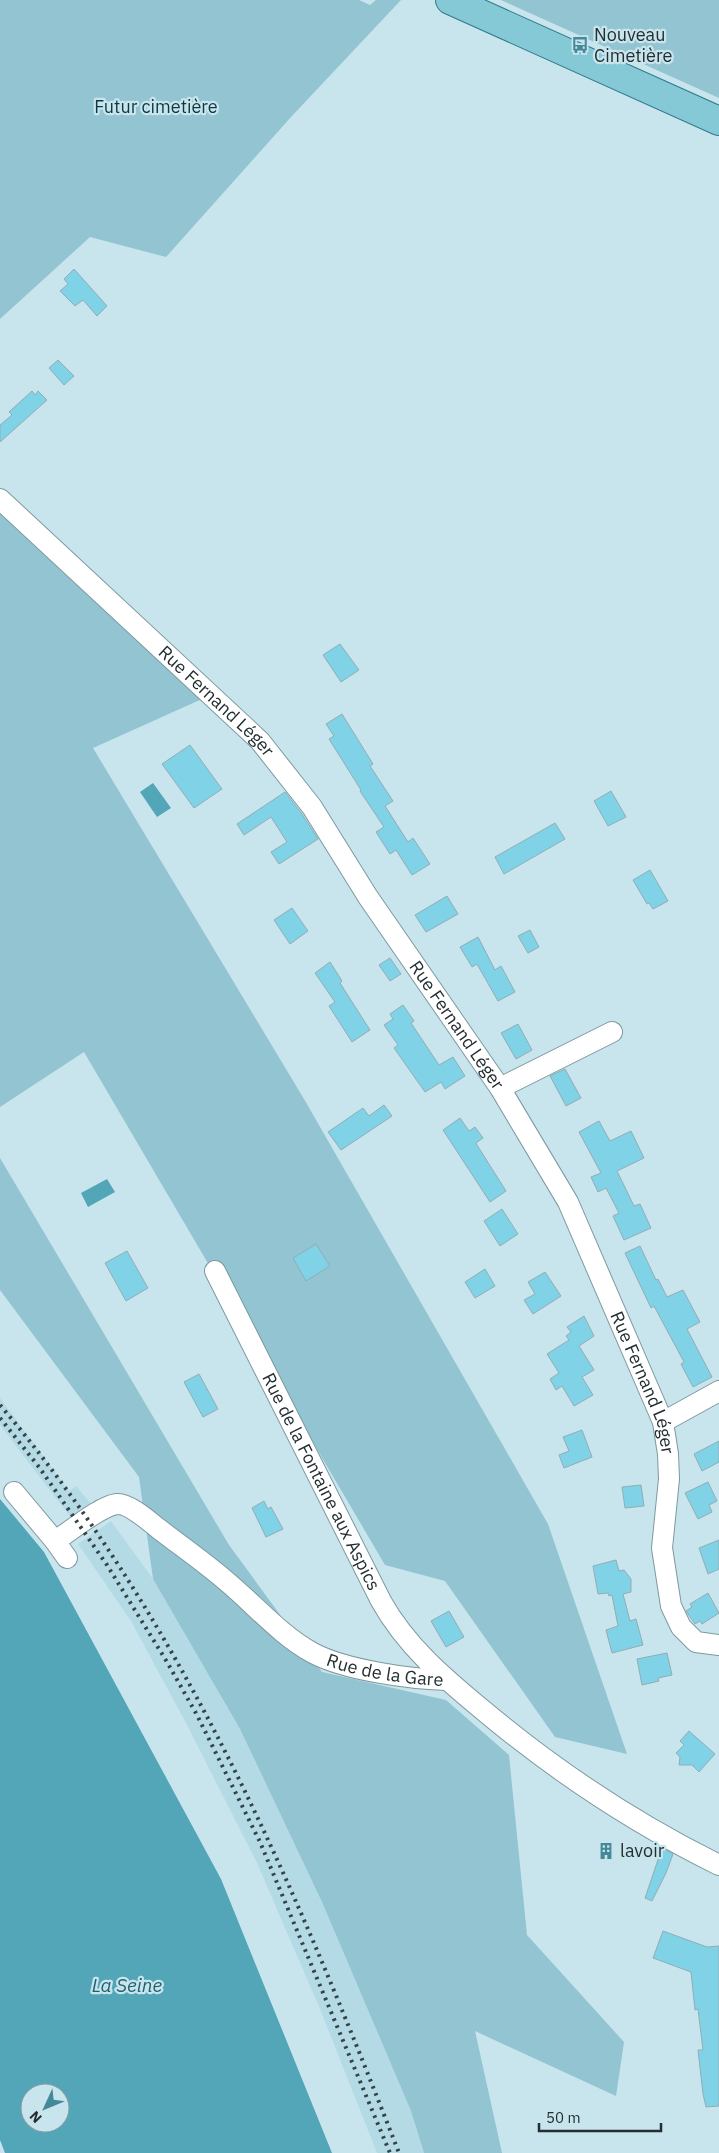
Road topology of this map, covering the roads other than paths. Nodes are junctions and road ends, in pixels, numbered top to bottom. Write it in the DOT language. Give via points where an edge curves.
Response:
graph roads {
  1 [pos="450,0"];
  2 [pos="719,121"];
  3 [pos="0,499"];
  4 [pos="612,1032"];
  5 [pos="500,1088"];
  6 [pos="215,1271"];
  7 [pos="719,1391"];
  8 [pos="663,1422"];
  9 [pos="14,1492"];
  10 [pos="56,1541"];
  11 [pos="66,1558"];
  12 [pos="719,1645"];
  13 [pos="446,1680"];
  14 [pos="719,1865"];
  1 -- 2 [label="main road"];
  3 -- 5 [label="street, Rue Fernand Léger" via="260,741 312,807 368,897"];
  4 -- 5 [label="street"];
  5 -- 8 [label="street, Rue Fernand Léger" via="568,1202"];
  6 -- 13 [label="street, Rue de la Fontaine aux Aspics" via="390,1618 406,1640"];
  7 -- 8 [label="street"];
  8 -- 12 [label="street, Rue Fernand Léger" via="669,1479 662,1548 671,1606 681,1627 696,1642"];
  9 -- 10 [label="street"];
  10 -- 11 [label="street"];
  10 -- 13 [label="street, Rue de la Gare" via="101,1511 123,1505 224,1579 291,1638 312,1652 337,1663 416,1678"];
  13 -- 14 [label="street, Rue de la Gare" via="542,1759 667,1838"];
}
